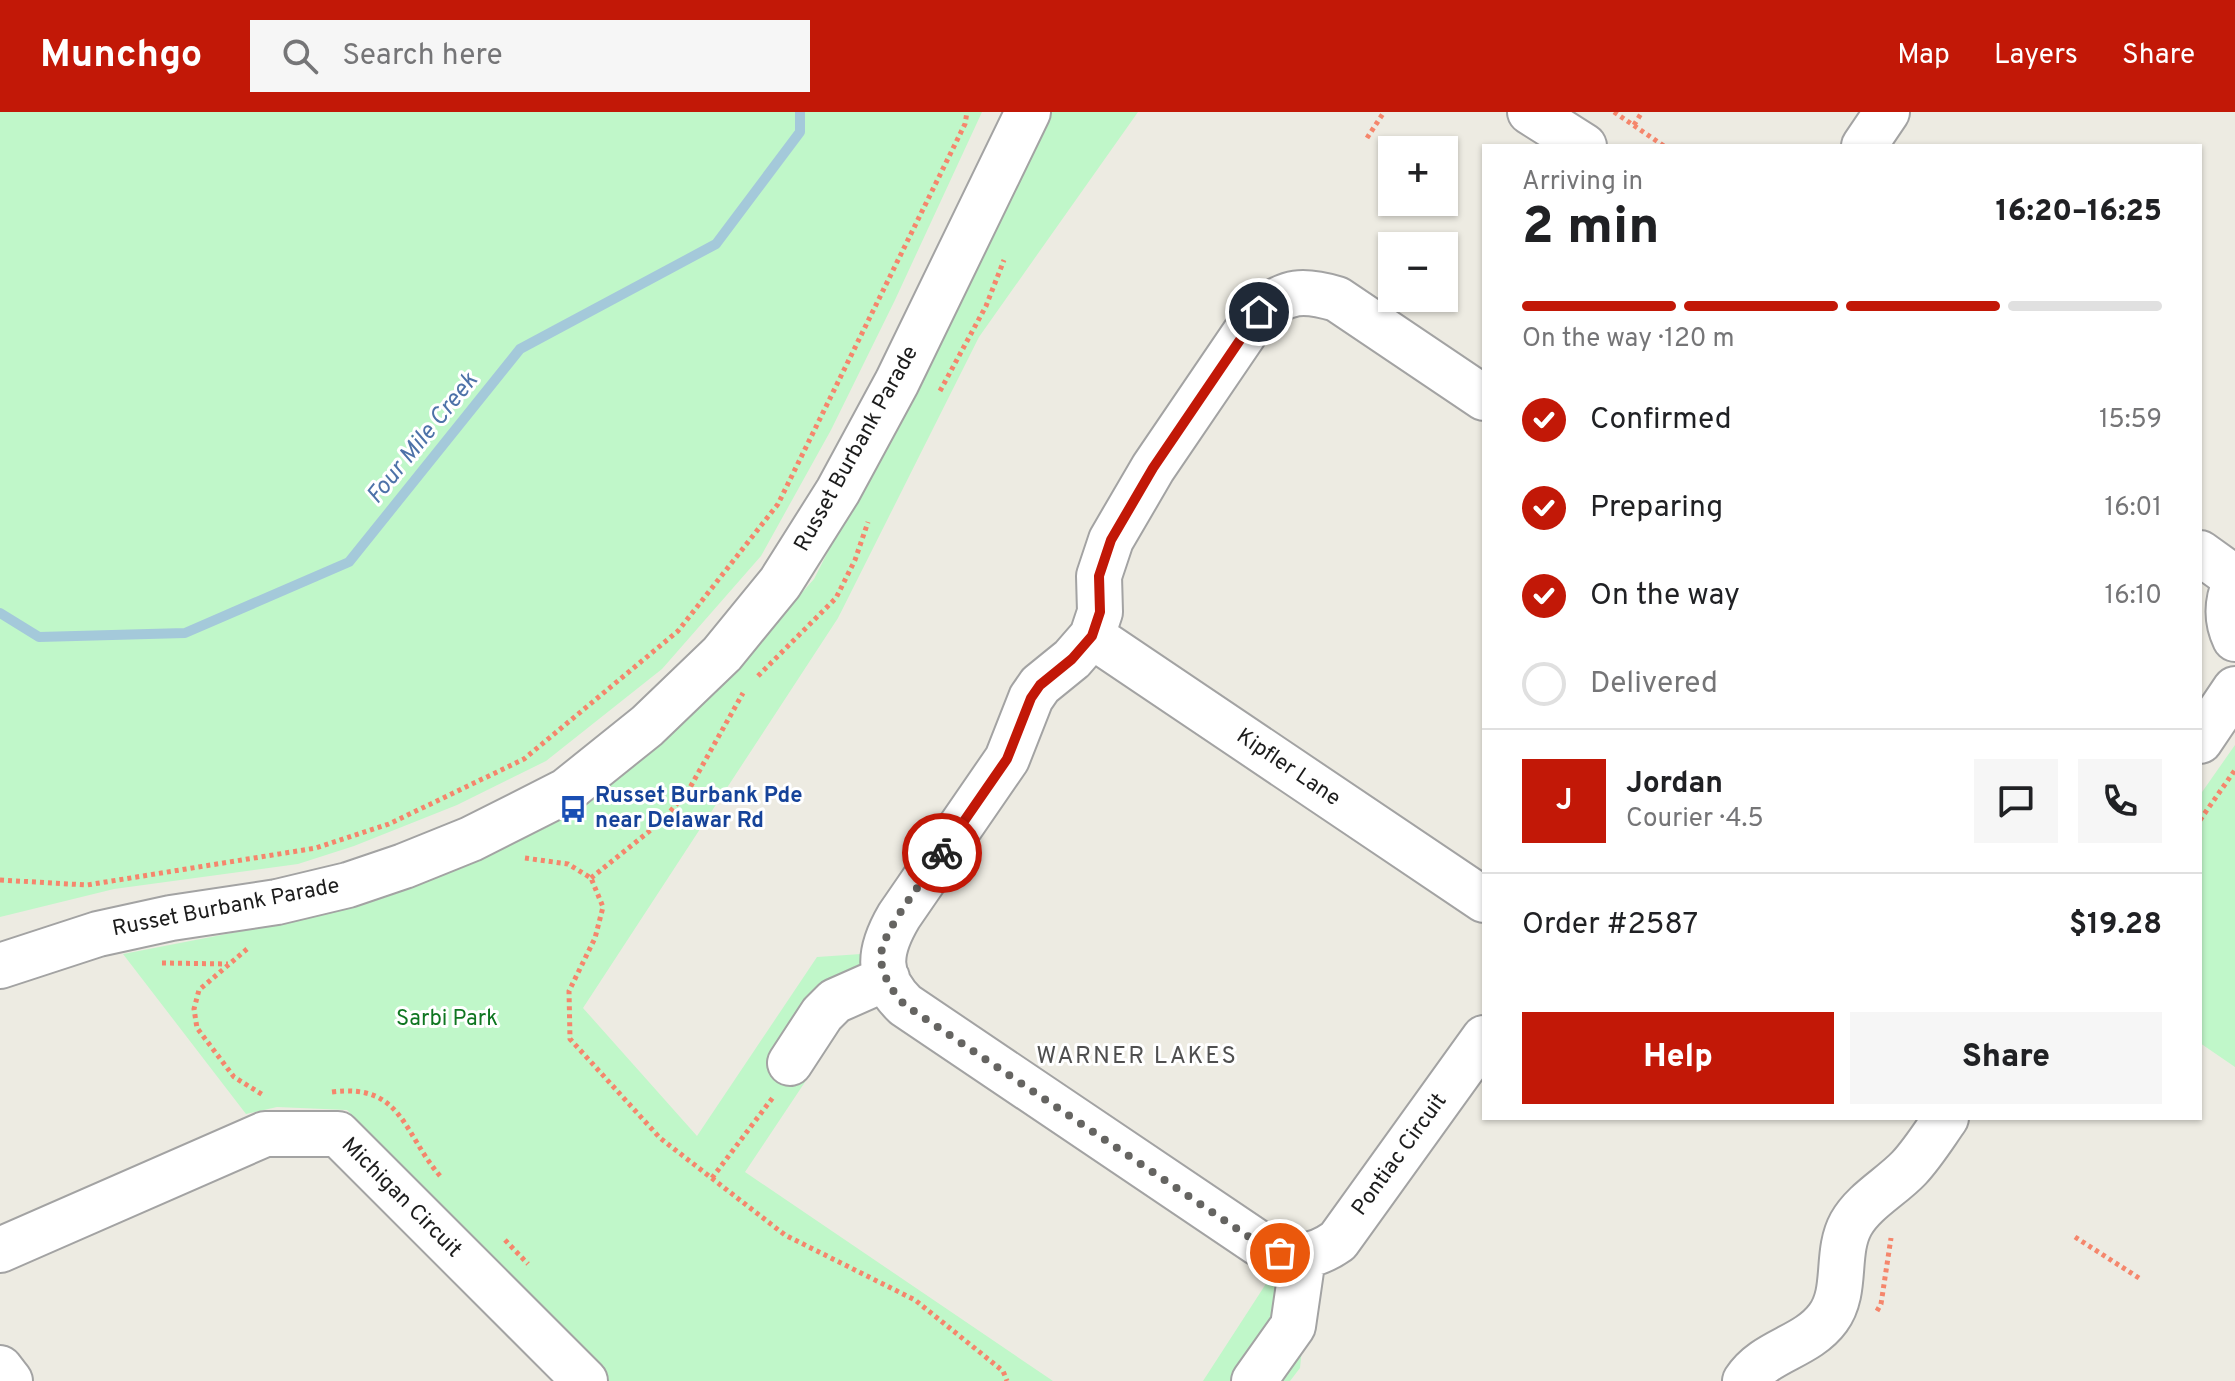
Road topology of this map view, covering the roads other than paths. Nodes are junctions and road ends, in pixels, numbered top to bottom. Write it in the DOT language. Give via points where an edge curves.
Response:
graph roads {
  1 [pos="1028,112"];
  2 [pos="1530,112"];
  3 [pos="1887,112"];
  4 [pos="1581,144"];
  5 [pos="1865,144"];
  6 [pos="1482,397"];
  7 [pos="2202,555"];
  8 [pos="2235,580"];
  9 [pos="1092,636"];
  10 [pos="2235,639"];
  11 [pos="2235,689"];
  12 [pos="2202,738"];
  13 [pos="1482,899"];
  14 [pos="0,966"];
  15 [pos="887,978"];
  16 [pos="1482,1041"];
  17 [pos="790,1063"];
  18 [pos="1945,1120"];
  19 [pos="0,1250"];
  20 [pos="1303,1257"];
  21 [pos="0,1368"];
  22 [pos="10,1381"];
  23 [pos="585,1381"];
  24 [pos="1254,1381"];
  25 [pos="1745,1381"];
  1 -- 14 [label="street, Russet Burbank Parade" via="838,491 780,583 722,654 647,726 566,791 404,866 277,902 98,934"];
  2 -- 4 [label="street"];
  3 -- 5 [label="street"];
  6 -- 9 [label="street" via="1337,299 1313,292 1276,299 1259,312 1111,540 1099,576 1100,612"];
  7 -- 8 [label="street"];
  8 -- 10 [label="street" via="2228,608"];
  9 -- 13 [label="street, Kipfler Lane"];
  9 -- 15 [label="street" via="1031,698 1007,759 888,935 881,956"];
  11 -- 12 [label="street"];
  15 -- 17 [label="street" via="835,1001"];
  15 -- 20 [label="street" via="905,1005 1258,1243"];
  16 -- 20 [label="street, Pontiac Circuit" via="1338,1241"];
  18 -- 25 [label="street" via="1911,1166 1852,1221 1830,1315 1818,1330 1765,1360"];
  19 -- 23 [label="street, Michigan Circuit" via="265,1134 338,1134"];
  20 -- 24 [label="street" via="1293,1326"];
  21 -- 22 [label="street"];
}
